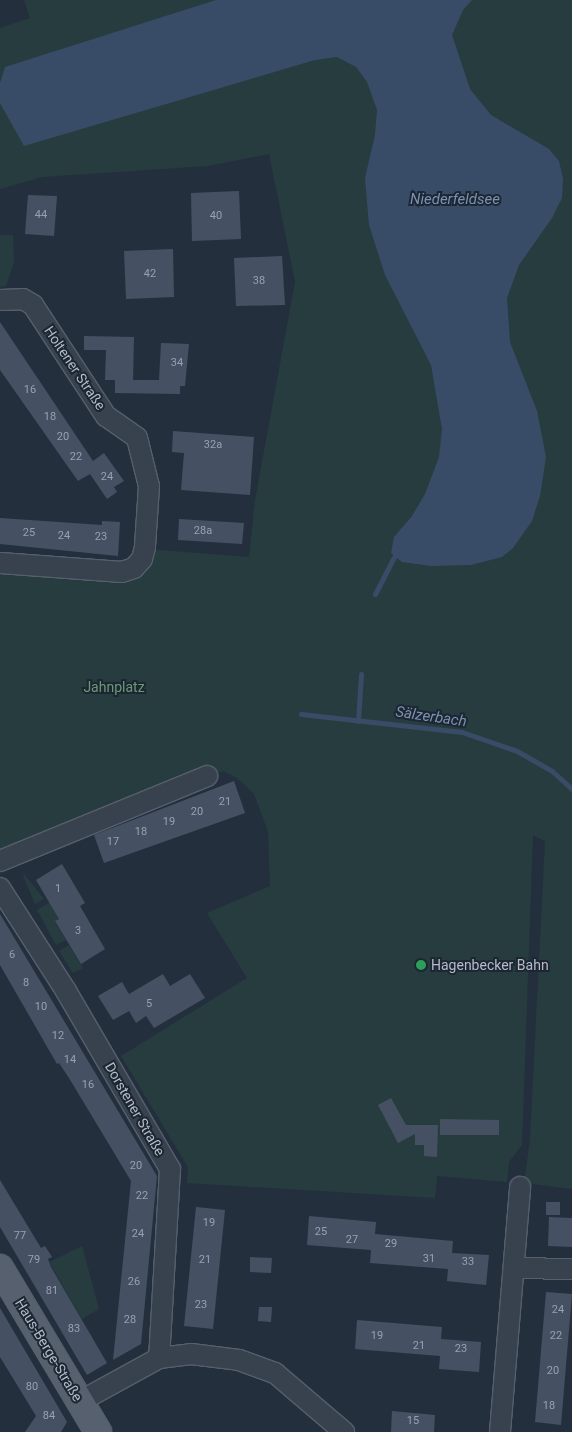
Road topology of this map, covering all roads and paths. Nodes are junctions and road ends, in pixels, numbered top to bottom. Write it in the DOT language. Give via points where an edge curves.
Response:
graph roads {
  1 [pos="0,300"];
  2 [pos="0,563"];
  3 [pos="207,776"];
  4 [pos="0,861"];
  5 [pos="0,888"];
  6 [pos="520,1187"];
  7 [pos="0,1268"];
  8 [pos="515,1268"];
  9 [pos="572,1269"];
  10 [pos="159,1358"];
  11 [pos="79,1402"];
  12 [pos="98,1432"];
  13 [pos="344,1432"];
  14 [pos="500,1432"];
  1 -- 2 [label="street, Holtener Straße" via="23,299 33,305 106,416 137,438 149,486 145,547 142,559 134,568 122,572"];
  3 -- 4 [label="street"];
  5 -- 10 [label="street, Dorstener Straße" via="66,991 170,1169"];
  6 -- 8 [label="street"];
  7 -- 11 [label="main road, Haus-Berge-Straße"];
  8 -- 9 [label="street"];
  8 -- 14 [label="street"];
  10 -- 11 [label="street"];
  10 -- 13 [label="street" via="191,1354 258,1366 292,1385"];
  11 -- 12 [label="main road, Haus-Berge-Straße"];
}
